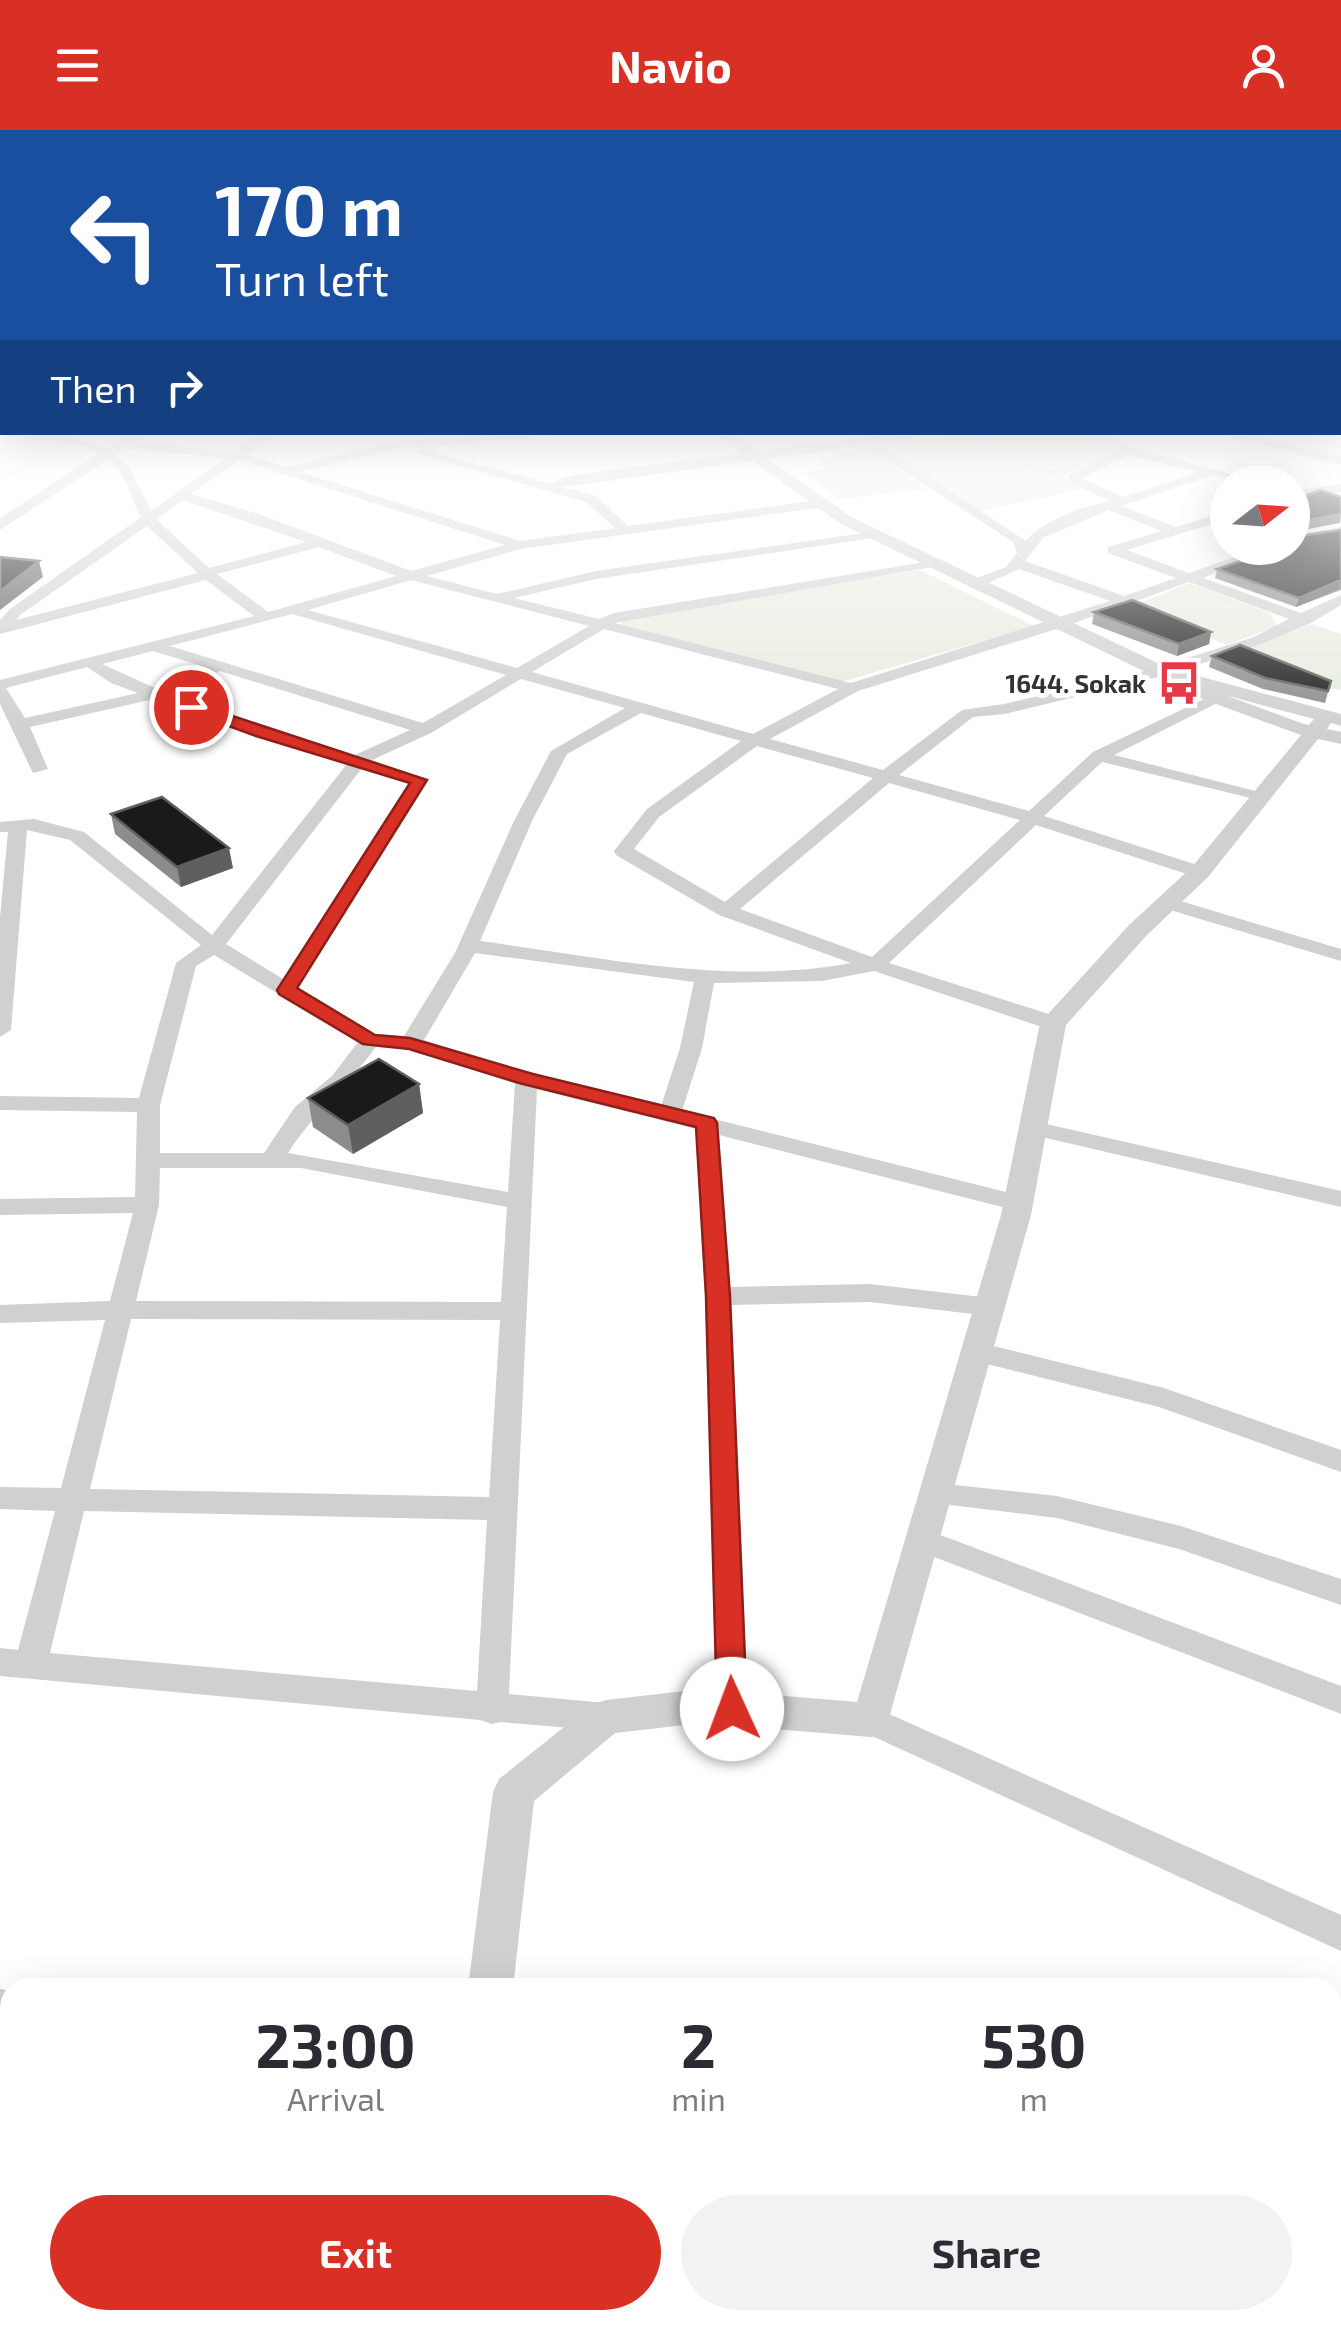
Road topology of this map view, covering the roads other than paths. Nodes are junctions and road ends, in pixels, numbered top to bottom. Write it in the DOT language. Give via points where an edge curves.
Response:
graph roads {
  1 [pos="132,530"];
  2 [pos="160,530"];
  3 [pos="286,530"];
  4 [pos="471,530"];
  5 [pos="625,530"];
  6 [pos="865,530"];
  7 [pos="1002,530"];
  8 [pos="1050,530"];
  9 [pos="1170,530"];
  10 [pos="1179,530"];
  11 [pos="1174,531"];
  12 [pos="1341,531"];
  13 [pos="873,534"];
  14 [pos="1310,537"];
  15 [pos="320,543"];
  16 [pos="519,545"];
  17 [pos="1020,558"];
  18 [pos="932,563"];
  19 [pos="1226,565"];
  20 [pos="207,574"];
  21 [pos="407,575"];
  22 [pos="1193,577"];
  23 [pos="974,584"];
  24 [pos="498,598"];
  25 [pos="1341,599"];
  26 [pos="1126,600"];
  27 [pos="290,610"];
  28 [pos="266,617"];
  29 [pos="1306,620"];
  30 [pos="604,623"];
  31 [pos="1058,624"];
  32 [pos="1,628"];
  33 [pos="152,646"];
  34 [pos="94,661"];
  35 [pos="221,664"];
  36 [pos="1161,672"];
  37 [pos="516,675"];
  38 [pos="0,688"];
  39 [pos="852,688"];
  40 [pos="156,694"];
  41 [pos="1222,696"];
  42 [pos="642,706"];
  43 [pos="21,724"];
  44 [pos="1326,724"];
  45 [pos="425,728"];
  46 [pos="1341,738"];
  47 [pos="751,742"];
  48 [pos="1100,756"];
  49 [pos="359,760"];
  50 [pos="38,769"];
  51 [pos="886,776"];
  52 [pos="1257,798"];
  53 [pos="1033,818"];
  54 [pos="9,826"];
  55 [pos="1200,872"];
  56 [pos="1167,903"];
  57 [pos="726,911"];
  58 [pos="214,946"];
  59 [pos="468,946"];
  60 [pos="1341,955"];
  61 [pos="875,964"];
  62 [pos="705,977"];
  63 [pos="286,990"];
  64 [pos="1053,1023"];
  65 [pos="0,1029"];
  66 [pos="370,1040"];
  67 [pos="410,1044"];
  68 [pos="526,1079"];
  69 [pos="0,1103"];
  70 [pos="149,1104"];
  71 [pos="670,1113"];
  72 [pos="707,1123"];
  73 [pos="1032,1128"];
  74 [pos="272,1159"];
  75 [pos="147,1160"];
  76 [pos="1341,1198"];
  77 [pos="520,1202"];
  78 [pos="1018,1203"];
  79 [pos="147,1205"];
  80 [pos="0,1207"];
  81 [pos="718,1296"];
  82 [pos="990,1307"];
  83 [pos="120,1310"];
  84 [pos="514,1312"];
  85 [pos="0,1314"];
  86 [pos="976,1352"];
  87 [pos="1341,1461"];
  88 [pos="936,1494"];
  89 [pos="0,1498"];
  90 [pos="72,1500"];
  91 [pos="503,1508"];
  92 [pos="922,1540"];
  93 [pos="1341,1592"];
  94 [pos="15,1662"];
  95 [pos="1341,1700"];
  96 [pos="732,1709"];
  97 [pos="492,1710"];
  98 [pos="606,1717"];
  99 [pos="871,1720"];
  100 [pos="1341,1933"];
  101 [pos="491,1978"];
  1 -- 32 [label="street"];
  2 -- 20 [label="street"];
  3 -- 15 [label="street"];
  4 -- 16 [label="street"];
  5 -- 16 [label="street"];
  6 -- 13 [label="street"];
  7 -- 17 [label="street" via="1018,540"];
  8 -- 17 [label="street"];
  9 -- 11 [label="street"];
  10 -- 11 [label="street"];
  11 -- 22 [label="street" via="1113,550"];
  12 -- 14 [label="street"];
  13 -- 18 [label="street"];
  13 -- 24 [label="street" via="596,575"];
  15 -- 20 [label="street"];
  15 -- 21 [label="street"];
  16 -- 21 [label="street"];
  17 -- 23 [label="street" via="1012,570"];
  17 -- 26 [label="street"];
  18 -- 23 [label="street"];
  18 -- 30 [label="street" via="656,608"];
  19 -- 22 [label="street"];
  20 -- 28 [label="street"];
  20 -- 32 [label="street"];
  21 -- 24 [label="street"];
  21 -- 27 [label="street"];
  22 -- 26 [label="street"];
  22 -- 29 [label="street"];
  23 -- 31 [label="street"];
  24 -- 30 [label="street"];
  25 -- 29 [label="street"];
  26 -- 31 [label="street"];
  27 -- 28 [label="street"];
  27 -- 37 [label="street"];
  28 -- 33 [label="street"];
  29 -- 36 [label="street"];
  30 -- 37 [label="street"];
  30 -- 39 [label="street"];
  31 -- 36 [label="street"];
  31 -- 39 [label="street"];
  33 -- 34 [label="street"];
  33 -- 35 [label="street"];
  34 -- 38 [label="street"];
  34 -- 40 [label="street" via="117,680"];
  35 -- 40 [label="street"];
  35 -- 45 [label="street"];
  36 -- 41 [label="street"];
  36 -- 51 [label="street" via="968,713"];
  37 -- 42 [label="street"];
  37 -- 45 [label="street"];
  38 -- 43 [label="street"];
  39 -- 47 [label="street"];
  40 -- 43 [label="street"];
  40 -- 49 [label="street"];
  41 -- 44 [label="street"];
  41 -- 48 [label="street"];
  42 -- 47 [label="street"];
  42 -- 59 [label="street" via="560,751"];
  43 -- 50 [label="street"];
  44 -- 46 [label="street"];
  44 -- 52 [label="street"];
  45 -- 49 [label="street"];
  47 -- 51 [label="street"];
  47 -- 57 [label="street" via="654,814 623,851"];
  48 -- 52 [label="street"];
  48 -- 53 [label="street"];
  49 -- 58 [label="street"];
  49 -- 63 [label="street" via="420,780"];
  51 -- 53 [label="street"];
  51 -- 57 [label="street"];
  52 -- 55 [label="street"];
  53 -- 55 [label="street"];
  53 -- 61 [label="street"];
  54 -- 58 [label="street" via="34,824 77,836"];
  54 -- 65 [label="street"];
  55 -- 56 [label="street"];
  56 -- 60 [label="street"];
  56 -- 64 [label="street"];
  57 -- 61 [label="street"];
  58 -- 63 [label="street"];
  58 -- 70 [label="street" via="186,963"];
  59 -- 62 [label="street"];
  59 -- 67 [label="street"];
  61 -- 62 [label="street" via="822,974"];
  61 -- 64 [label="street"];
  62 -- 71 [label="street" via="692,1048"];
  63 -- 66 [label="street"];
  64 -- 73 [label="street"];
  66 -- 67 [label="street"];
  66 -- 74 [label="street" via="340,1081 303,1112"];
  67 -- 68 [label="street"];
  68 -- 71 [label="street"];
  68 -- 77 [label="street"];
  69 -- 70 [label="street"];
  70 -- 75 [label="street"];
  71 -- 72 [label="street"];
  72 -- 78 [label="street"];
  72 -- 81 [label="street"];
  73 -- 76 [label="street"];
  73 -- 78 [label="street"];
  74 -- 75 [label="street"];
  74 -- 77 [label="street"];
  75 -- 79 [label="street"];
  77 -- 84 [label="street"];
  78 -- 82 [label="street"];
  79 -- 80 [label="street"];
  79 -- 83 [label="street"];
  81 -- 82 [label="street" via="870,1293"];
  81 -- 96 [label="street"];
  82 -- 86 [label="street"];
  83 -- 84 [label="street"];
  83 -- 85 [label="street"];
  83 -- 90 [label="street"];
  84 -- 91 [label="street"];
  86 -- 87 [label="street" via="1164,1398"];
  86 -- 88 [label="street"];
  88 -- 92 [label="street"];
  88 -- 93 [label="street" via="1075,1511 1181,1538"];
  89 -- 90 [label="street"];
  90 -- 91 [label="street"];
  90 -- 94 [label="street"];
  91 -- 97 [label="street"];
  92 -- 95 [label="street"];
  92 -- 99 [label="street"];
  94 -- 97 [label="street"];
  96 -- 98 [label="street"];
  96 -- 99 [label="street"];
  97 -- 98 [label="street"];
  98 -- 101 [label="street" via="514,1792"];
  99 -- 100 [label="street"];
}
